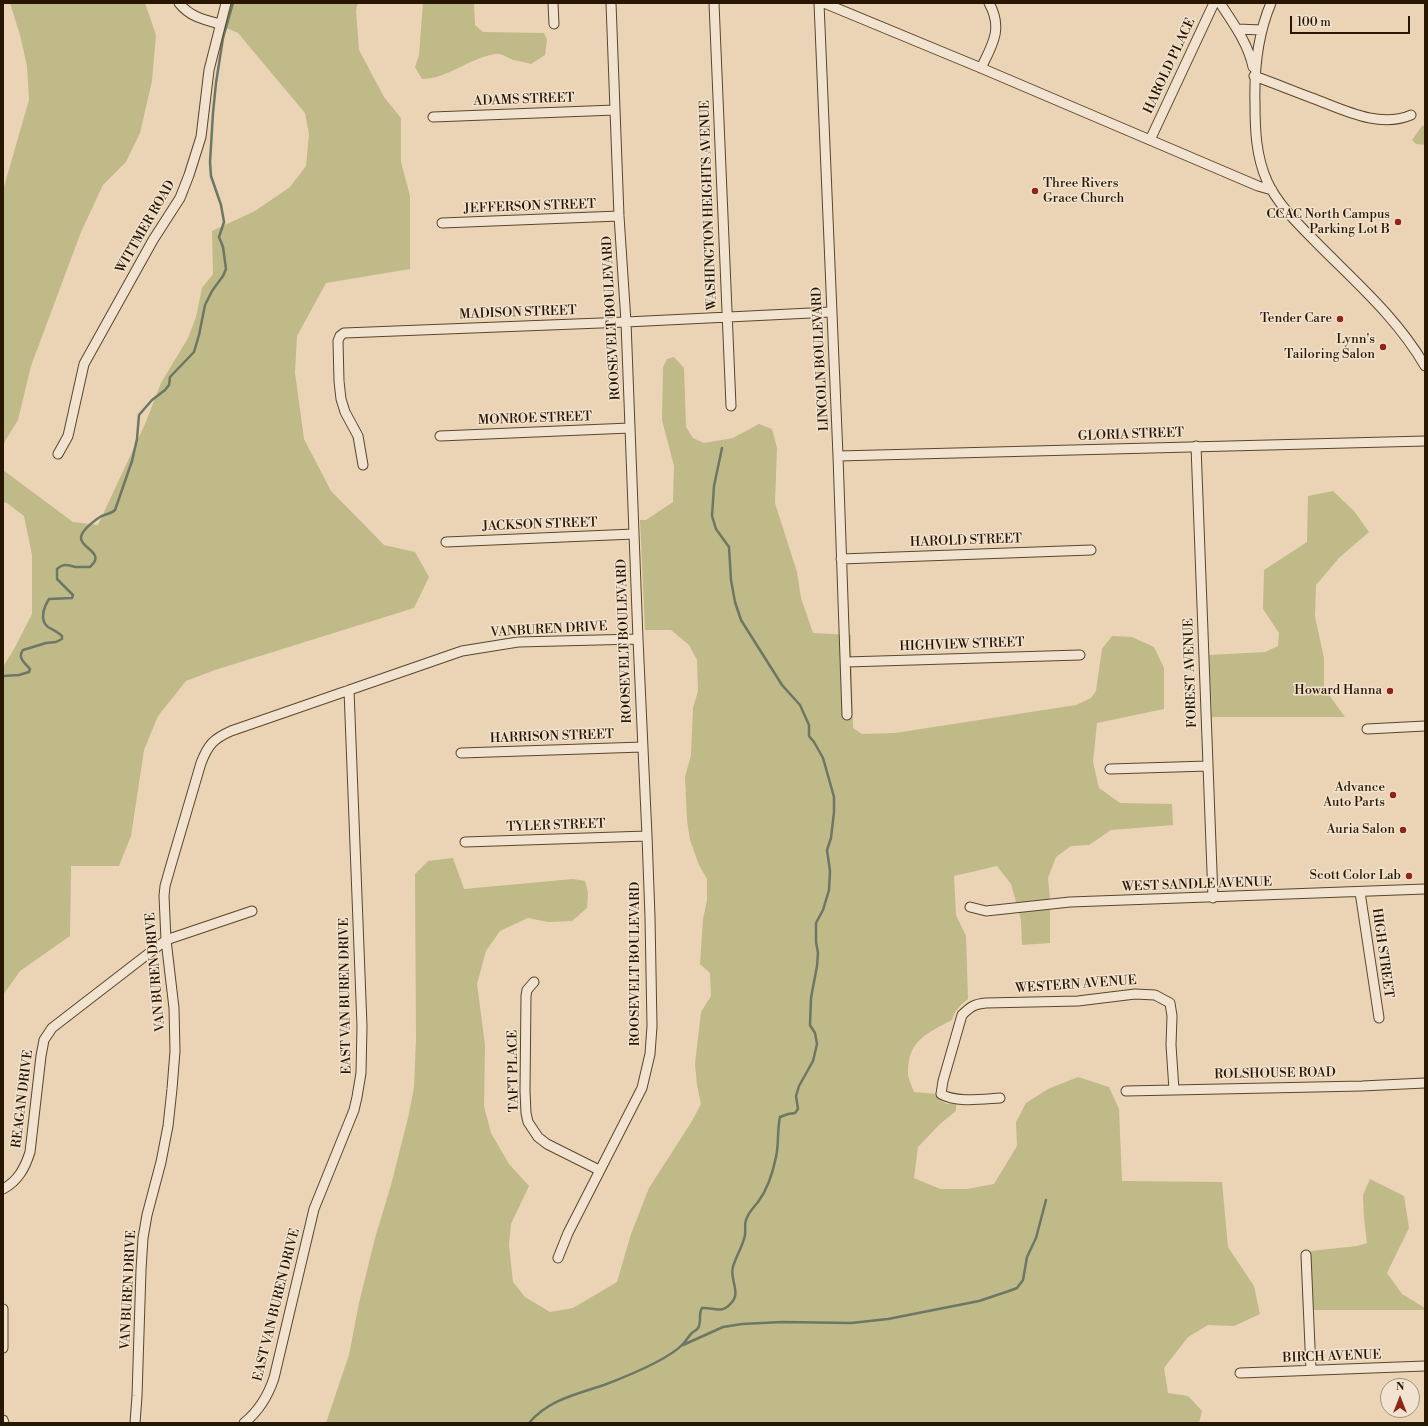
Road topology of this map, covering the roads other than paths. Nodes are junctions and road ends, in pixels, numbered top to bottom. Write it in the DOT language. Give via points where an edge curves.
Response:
graph roads {
  1 [pos="179,3"];
  2 [pos="226,3"];
  3 [pos="553,3"];
  4 [pos="611,3"];
  5 [pos="714,3"];
  6 [pos="819,3"];
  7 [pos="824,3"];
  8 [pos="989,3"];
  9 [pos="1214,3"];
  10 [pos="1220,3"];
  11 [pos="1271,3"];
  12 [pos="220,24"];
  13 [pos="554,24"];
  14 [pos="1237,29"];
  15 [pos="1262,30"];
  16 [pos="982,68"];
  17 [pos="1254,76"];
  18 [pos="615,110"];
  19 [pos="1411,116"];
  20 [pos="433,117"];
  21 [pos="1150,140"];
  22 [pos="1270,186"];
  23 [pos="619,216"];
  24 [pos="442,223"];
  25 [pos="831,312"];
  26 [pos="726,317"];
  27 [pos="626,322"];
  28 [pos="1425,366"];
  29 [pos="731,406"];
  30 [pos="630,428"];
  31 [pos="440,436"];
  32 [pos="1425,441"];
  33 [pos="1196,446"];
  34 [pos="58,454"];
  35 [pos="838,456"];
  36 [pos="363,464"];
  37 [pos="634,534"];
  38 [pos="446,542"];
  39 [pos="1091,550"];
  40 [pos="842,559"];
  41 [pos="638,639"];
  42 [pos="1080,655"];
  43 [pos="846,662"];
  44 [pos="349,690"];
  45 [pos="847,715"];
  46 [pos="1425,726"];
  47 [pos="1368,729"];
  48 [pos="643,747"];
  49 [pos="461,753"];
  50 [pos="1208,766"];
  51 [pos="1110,769"];
  52 [pos="647,836"];
  53 [pos="465,842"];
  54 [pos="1425,889"];
  55 [pos="1360,892"];
  56 [pos="1214,898"];
  57 [pos="970,907"];
  58 [pos="252,911"];
  59 [pos="166,940"];
  60 [pos="534,982"];
  61 [pos="1379,1018"];
  62 [pos="1425,1083"];
  63 [pos="1174,1090"];
  64 [pos="1126,1091"];
  65 [pos="1000,1098"];
  66 [pos="599,1170"];
  67 [pos="3,1190"];
  68 [pos="1306,1254"];
  69 [pos="558,1258"];
  70 [pos="3,1310"];
  71 [pos="3,1348"];
  72 [pos="1425,1366"];
  73 [pos="1310,1370"];
  74 [pos="1240,1373"];
  75 [pos="3,1420"];
  76 [pos="4,1423"];
  77 [pos="135,1423"];
  78 [pos="244,1423"];
  1 -- 12 [label="street" via="200,19"];
  2 -- 12 [label="street, WITTMER ROAD"];
  3 -- 13 [label="street"];
  4 -- 18 [label="street, ROOSEVELT BOULEVARD"];
  5 -- 26 [label="street, WASHINGTON HEIGHTS AVENUE"];
  6 -- 25 [label="street, LINCOLN BOULEVARD"];
  7 -- 16 [label="street"];
  8 -- 16 [label="street" via="994,12 996,28 993,43"];
  9 -- 21 [label="street, HAROLD PLACE"];
  10 -- 14 [label="street"];
  11 -- 15 [label="street"];
  12 -- 34 [label="street, WITTMER ROAD" via="209,70 201,137 189,176 180,198 153,240 84,364 68,436"];
  14 -- 15 [label="street"];
  14 -- 17 [label="street" via="1250,56"];
  15 -- 17 [label="street"];
  16 -- 21 [label="street"];
  17 -- 19 [label="street" via="1360,115 1389,120"];
  17 -- 22 [label="street" via="1255,134 1262,168"];
  18 -- 20 [label="street, ADAMS STREET"];
  18 -- 23 [label="street, ROOSEVELT BOULEVARD"];
  21 -- 22 [label="street" via="1258,186"];
  22 -- 28 [label="street" via="1282,205 1306,232 1392,318"];
  23 -- 24 [label="street, JEFFERSON STREET"];
  23 -- 27 [label="street, ROOSEVELT BOULEVARD"];
  25 -- 26 [label="street, MADISON STREET"];
  25 -- 35 [label="street, LINCOLN BOULEVARD"];
  26 -- 27 [label="street, MADISON STREET"];
  26 -- 29 [label="street, WASHINGTON HEIGHTS AVENUE"];
  27 -- 30 [label="street, ROOSEVELT BOULEVARD"];
  27 -- 36 [label="street, MADISON STREET" via="344,333 338,341 340,391 345,412 358,436"];
  30 -- 31 [label="street, MONROE STREET"];
  30 -- 37 [label="street, ROOSEVELT BOULEVARD"];
  32 -- 33 [label="street, GLORIA STREET"];
  33 -- 35 [label="street, GLORIA STREET"];
  33 -- 50 [label="street, FOREST AVENUE"];
  35 -- 40 [label="street, LINCOLN BOULEVARD"];
  37 -- 38 [label="street, JACKSON STREET"];
  37 -- 41 [label="street, ROOSEVELT BOULEVARD"];
  39 -- 40 [label="street, HAROLD STREET"];
  40 -- 43 [label="street, LINCOLN BOULEVARD"];
  41 -- 44 [label="street, VANBUREN DRIVE" via="518,642 472,648"];
  41 -- 48 [label="street, ROOSEVELT BOULEVARD"];
  42 -- 43 [label="street, HIGHVIEW STREET"];
  43 -- 45 [label="street, LINCOLN BOULEVARD"];
  44 -- 59 [label="street, VAN BUREN DRIVE" via="219,736 212,741 201,764 165,886"];
  44 -- 78 [label="street, EAST VAN BUREN DRIVE" via="362,1034 360,1086 354,1110 314,1209 274,1378 261,1406"];
  46 -- 47 [label="street"];
  48 -- 49 [label="street, HARRISON STREET"];
  48 -- 52 [label="street, ROOSEVELT BOULEVARD"];
  50 -- 51 [label="street"];
  50 -- 56 [label="street, FOREST AVENUE"];
  52 -- 53 [label="street, TYLER STREET"];
  52 -- 66 [label="street, ROOSEVELT BOULEVARD" via="652,1018 650,1054 642,1088"];
  54 -- 55 [label="street, WEST SANDLE AVENUE"];
  55 -- 56 [label="street, WEST SANDLE AVENUE"];
  55 -- 61 [label="street, HIGH STREET"];
  56 -- 57 [label="street, WEST SANDLE AVENUE" via="1070,902 986,911"];
  58 -- 59 [label="street, REAGAN DRIVE"];
  59 -- 67 [label="street, REAGAN DRIVE" via="70,1013 47,1034 41,1056 28,1160 20,1175"];
  59 -- 77 [label="street, VAN BUREN DRIVE" via="174,996 172,1089 162,1156 143,1238"];
  60 -- 66 [label="street, TAFT PLACE" via="527,990 526,996 525,1091 528,1122 538,1137 547,1144"];
  62 -- 63 [label="street, ROLSHOUSE ROAD"];
  63 -- 64 [label="street, ROLSHOUSE ROAD"];
  63 -- 65 [label="street, WESTERN AVENUE" via="1170,1003 1155,995 1126,994 1078,1001 975,1004 968,1008 962,1015 941,1094 956,1099"];
  66 -- 69 [label="street, ROOSEVELT BOULEVARD"];
  68 -- 73 [label="street"];
  70 -- 71 [label="street"];
  72 -- 73 [label="street, BIRCH AVENUE"];
  73 -- 74 [label="street, BIRCH AVENUE"];
  75 -- 76 [label="street"];
}
